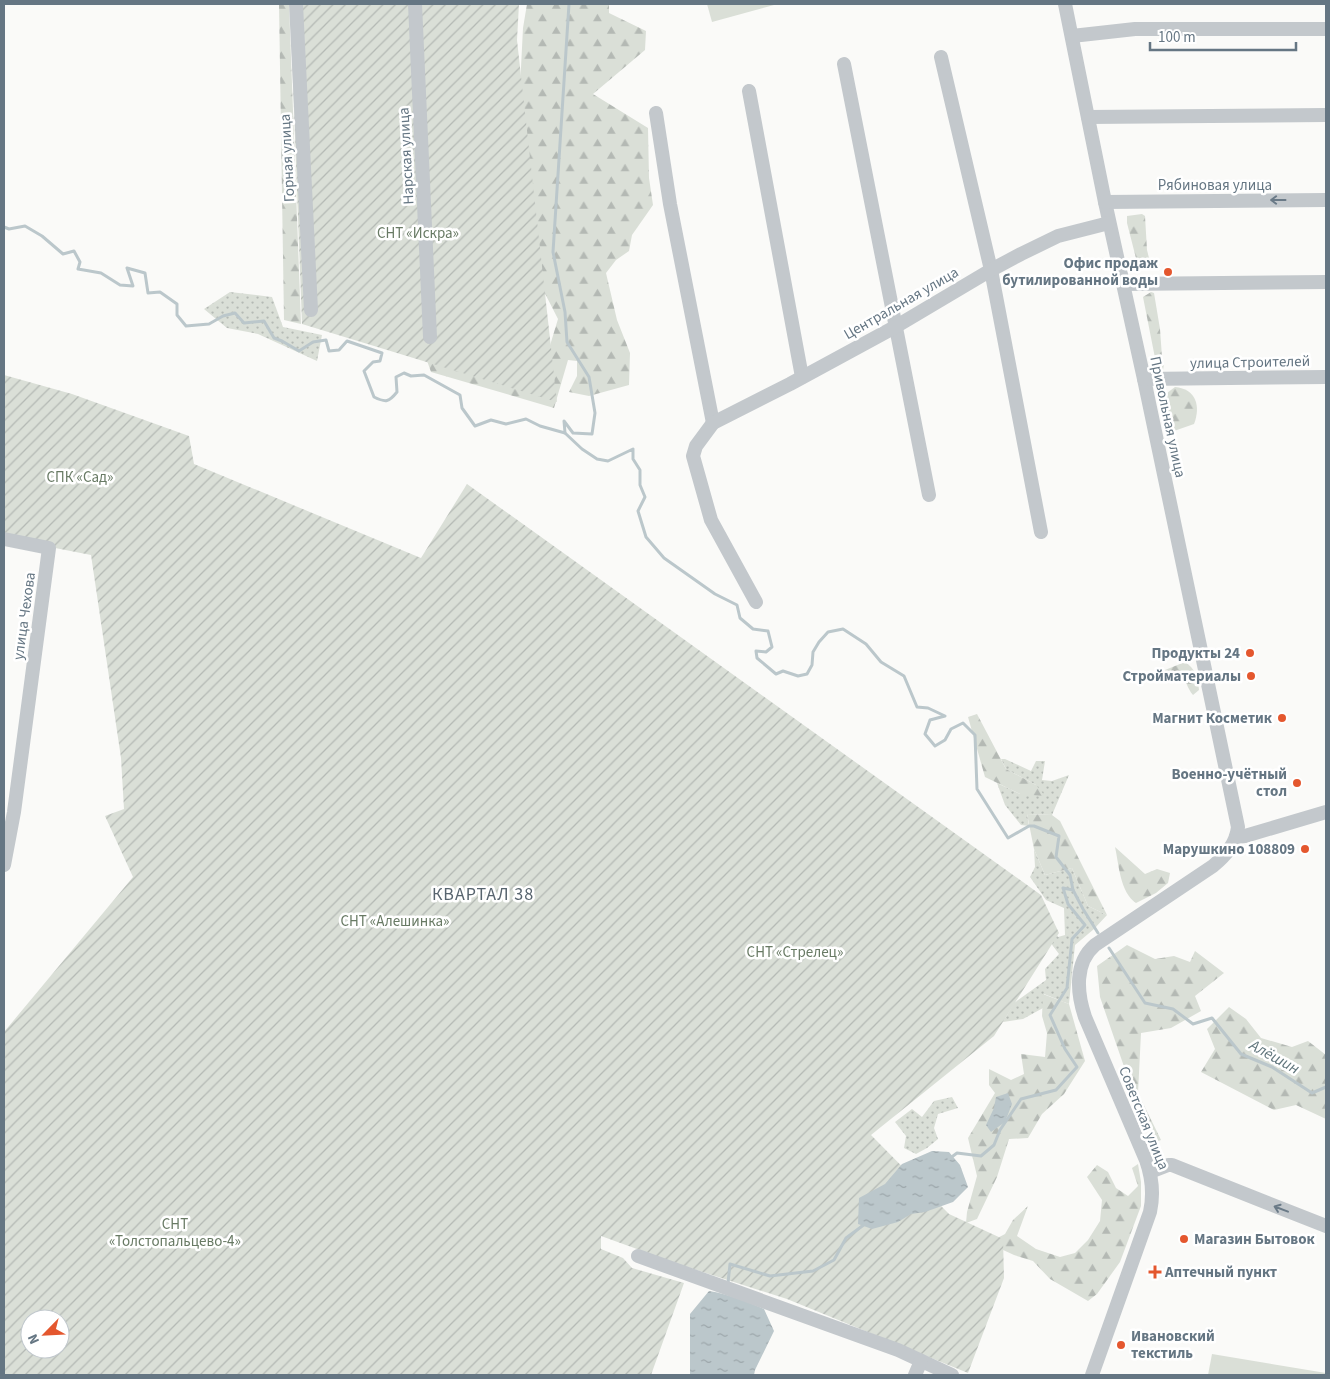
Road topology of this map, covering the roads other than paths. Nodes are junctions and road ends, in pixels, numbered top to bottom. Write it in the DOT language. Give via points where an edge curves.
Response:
graph roads {
  1 [pos="296,4"];
  2 [pos="415,4"];
  3 [pos="1065,4"];
  4 [pos="1326,29"];
  5 [pos="1072,36"];
  6 [pos="941,58"];
  7 [pos="844,64"];
  8 [pos="749,91"];
  9 [pos="656,113"];
  10 [pos="1326,116"];
  11 [pos="1088,117"];
  12 [pos="1326,200"];
  13 [pos="1105,202"];
  14 [pos="1109,223"];
  15 [pos="991,270"];
  16 [pos="1326,282"];
  17 [pos="1123,284"];
  18 [pos="311,310"];
  19 [pos="895,327"];
  20 [pos="430,337"];
  21 [pos="1326,376"];
  22 [pos="802,377"];
  23 [pos="1144,379"];
  24 [pos="713,423"];
  25 [pos="929,494"];
  26 [pos="1041,532"];
  27 [pos="4,539"];
  28 [pos="756,602"];
  29 [pos="1326,812"];
  30 [pos="1236,836"];
  31 [pos="4,865"];
  32 [pos="1150,1172"];
  33 [pos="1326,1226"];
  34 [pos="638,1256"];
  35 [pos="922,1361"];
  36 [pos="915,1375"];
  37 [pos="952,1375"];
  38 [pos="1092,1375"];
  1 -- 18 [label="street, Горная улица"];
  2 -- 20 [label="street, Нарская улица"];
  3 -- 5 [label="street, Привольная улица"];
  4 -- 5 [label="street" via="1135,29"];
  5 -- 11 [label="street, Привольная улица"];
  6 -- 15 [label="street"];
  7 -- 19 [label="street"];
  8 -- 22 [label="street"];
  9 -- 24 [label="street" via="670,204"];
  10 -- 11 [label="street"];
  11 -- 13 [label="street, Привольная улица"];
  12 -- 13 [label="street, Рябиновая улица, one-way"];
  13 -- 14 [label="street, Привольная улица"];
  14 -- 15 [label="street, Центральная улица" via="1058,236"];
  14 -- 17 [label="street, Привольная улица"];
  15 -- 19 [label="street, Центральная улица"];
  15 -- 26 [label="street"];
  16 -- 17 [label="street"];
  17 -- 23 [label="street, Привольная улица"];
  19 -- 22 [label="street, Центральная улица"];
  19 -- 25 [label="street"];
  21 -- 23 [label="street, улица Строителей"];
  22 -- 24 [label="street, Центральная улица"];
  23 -- 30 [label="street, Привольная улица" via="1238,822"];
  24 -- 28 [label="street" via="696,446 693,456 711,520"];
  27 -- 31 [label="street, улица Чехова" via="49,548"];
  29 -- 30 [label="street"];
  30 -- 32 [label="street, Советская улица" via="1216,863 1095,945 1084,958 1079,975 1080,1003"];
  33 -- 32 [label="street, one-way" via="1172,1165"];
  32 -- 38 [label="street, Советская улица" via="1150,1212"];
  34 -- 35 [label="street"];
  35 -- 36 [label="street"];
  35 -- 37 [label="street"];
}
